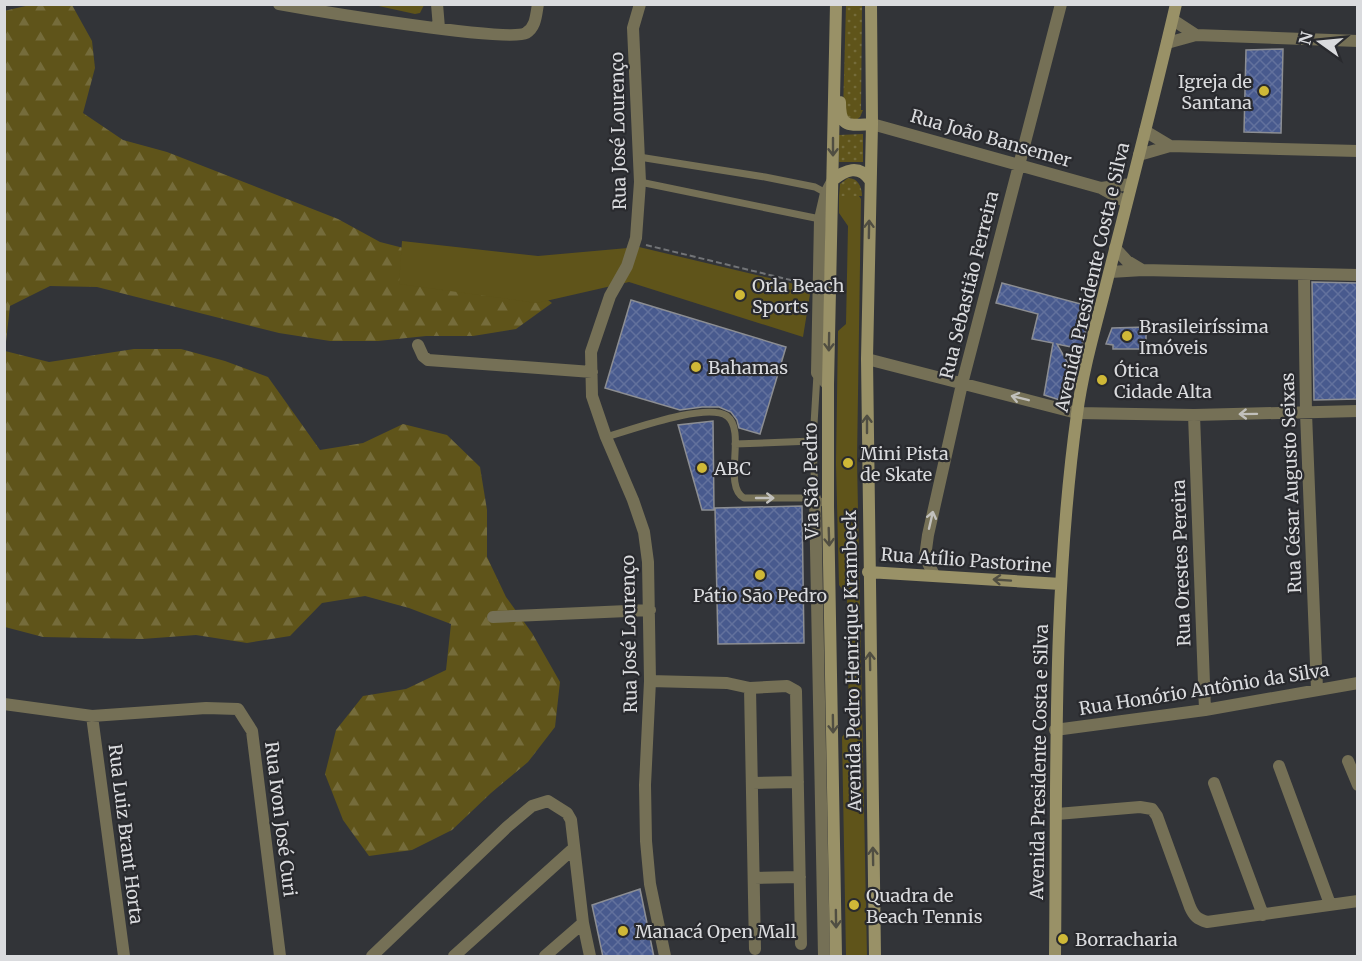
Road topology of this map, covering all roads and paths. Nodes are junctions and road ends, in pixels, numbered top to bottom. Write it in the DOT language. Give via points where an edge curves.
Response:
graph roads {
  1 [pos="279,4"];
  2 [pos="437,4"];
  3 [pos="538,4"];
  4 [pos="640,4"];
  5 [pos="836,4"];
  6 [pos="841,4"];
  7 [pos="871,4"];
  8 [pos="1176,4"];
  9 [pos="1057,6"];
  10 [pos="315,8"];
  11 [pos="1173,20"];
  12 [pos="439,28"];
  13 [pos="1196,35"];
  14 [pos="1355,38"];
  15 [pos="1167,43"];
  16 [pos="872,124"];
  17 [pos="1145,131"];
  18 [pos="1170,146"];
  19 [pos="1358,151"];
  20 [pos="1139,155"];
  21 [pos="639,157"];
  22 [pos="1019,164"];
  23 [pos="833,180"];
  24 [pos="870,180"];
  25 [pos="640,182"];
  26 [pos="1131,184"];
  27 [pos="1101,188"];
  28 [pos="826,193"];
  29 [pos="1126,202"];
  30 [pos="820,219"];
  31 [pos="634,242"];
  32 [pos="1116,248"];
  33 [pos="1143,270"];
  34 [pos="1110,272"];
  35 [pos="1358,275"];
  36 [pos="1304,276"];
  37 [pos="819,287"];
  38 [pos="418,345"];
  39 [pos="867,359"];
  40 [pos="592,372"];
  41 [pos="817,373"];
  42 [pos="962,384"];
  43 [pos="828,385"];
  44 [pos="1358,411"];
  45 [pos="1077,413"];
  46 [pos="1306,413"];
  47 [pos="1194,416"];
  48 [pos="606,437"];
  49 [pos="813,441"];
  50 [pos="735,444"];
  51 [pos="815,498"];
  52 [pos="828,506"];
  53 [pos="868,572"];
  54 [pos="934,575"];
  55 [pos="1061,584"];
  56 [pos="650,610"];
  57 [pos="493,617"];
  58 [pos="650,681"];
  59 [pos="1358,683"];
  60 [pos="750,688"];
  61 [pos="1317,689"];
  62 [pos="4,704"];
  63 [pos="1205,710"];
  64 [pos="92,716"];
  65 [pos="1055,730"];
  66 [pos="1348,761"];
  67 [pos="1279,766"];
  68 [pos="798,782"];
  69 [pos="752,783"];
  70 [pos="1214,783"];
  71 [pos="1358,785"];
  72 [pos="1057,814"];
  73 [pos="574,848"];
  74 [pos="800,877"];
  75 [pos="754,878"];
  76 [pos="1358,901"];
  77 [pos="1330,904"];
  78 [pos="1263,915"];
  79 [pos="583,922"];
  80 [pos="801,944"];
  81 [pos="754,949"];
  82 [pos="124,957"];
  83 [pos="280,957"];
  84 [pos="372,957"];
  85 [pos="454,957"];
  86 [pos="545,957"];
  87 [pos="590,957"];
  88 [pos="665,957"];
  89 [pos="824,957"];
  90 [pos="836,957"];
  91 [pos="875,957"];
  92 [pos="1054,957"];
  1 -- 10 [label="street"];
  2 -- 12 [label="street"];
  3 -- 12 [label="street" via="534,24 525,33 510,36"];
  4 -- 21 [label="street, Rua José Lourenço" via="633,28"];
  5 -- 23 [label="main road, Via São Pedro, one-way"];
  6 -- 16 [label="main road" via="840,114 848,125"];
  7 -- 16 [label="main road, Avenida Pedro Henrique Krambeck"];
  8 -- 11 [label="main road, Avenida Presidente Costa e Silva"];
  9 -- 22 [label="street, Rua Sebastião Ferreira"];
  10 -- 12 [label="street"];
  11 -- 13 [label="street"];
  11 -- 15 [label="main road, Avenida Presidente Costa e Silva"];
  13 -- 14 [label="street"];
  13 -- 15 [label="street"];
  15 -- 17 [label="main road, Avenida Presidente Costa e Silva"];
  16 -- 22 [label="street, Rua João Bansemer"];
  16 -- 24 [label="main road, Avenida Pedro Henrique Krambeck"];
  17 -- 18 [label="street"];
  17 -- 20 [label="main road, Avenida Presidente Costa e Silva"];
  18 -- 19 [label="street"];
  18 -- 20 [label="street"];
  20 -- 26 [label="main road, Avenida Presidente Costa e Silva"];
  21 -- 25 [label="street, Rua José Lourenço"];
  21 -- 28 [label="lane" via="765,177 815,187"];
  22 -- 27 [label="street, Rua João Bansemer"];
  22 -- 42 [label="street, Rua Sebastião Ferreira"];
  23 -- 24 [label="main road" via="842,172 855,169"];
  23 -- 28 [label="street, Avenida Pedro Henrique Krambeck"];
  23 -- 43 [label="main road, Via São Pedro, one-way"];
  39 -- 24 [label="main road, Avenida Pedro Henrique Krambeck, one-way"];
  25 -- 30 [label="lane"];
  25 -- 31 [label="street, Rua José Lourenço"];
  26 -- 27 [label="street, Rua João Bansemer"];
  26 -- 29 [label="main road, Avenida Presidente Costa e Silva"];
  27 -- 29 [label="street, Rua João Bansemer"];
  28 -- 30 [label="street, Avenida Pedro Henrique Krambeck"];
  29 -- 32 [label="main road, Avenida Presidente Costa e Silva"];
  30 -- 37 [label="street, Avenida Pedro Henrique Krambeck"];
  31 -- 37 [label="path"];
  31 -- 40 [label="street, Rua José Lourenço" via="591,352"];
  32 -- 33 [label="street" via="1127,261"];
  32 -- 34 [label="main road, Avenida Presidente Costa e Silva"];
  33 -- 34 [label="street"];
  33 -- 36 [label="street"];
  34 -- 45 [label="main road, Avenida Presidente Costa e Silva"];
  35 -- 36 [label="street"];
  36 -- 46 [label="street, Rua César Augusto Seixas"];
  37 -- 41 [label="street, Avenida Pedro Henrique Krambeck"];
  38 -- 40 [label="street" via="428,360"];
  39 -- 42 [label="street"];
  53 -- 39 [label="main road, Avenida Pedro Henrique Krambeck, one-way"];
  40 -- 48 [label="street, Rua José Lourenço" via="592,396"];
  41 -- 43 [label="street"];
  41 -- 49 [label="lane, Avenida Pedro Henrique Krambeck"];
  45 -- 42 [label="street, one-way"];
  54 -- 42 [label="street, Rua Sebastião Ferreira, one-way" via="926,562 925,549"];
  43 -- 52 [label="main road, Via São Pedro"];
  44 -- 46 [label="street"];
  45 -- 47 [label="street"];
  45 -- 55 [label="main road, Avenida Presidente Costa e Silva"];
  46 -- 47 [label="street, one-way"];
  46 -- 61 [label="street, Rua César Augusto Seixas"];
  47 -- 63 [label="street, Rua Orestes Pereira"];
  48 -- 50 [label="lane" via="672,417 711,412 730,418"];
  48 -- 56 [label="street, Rua José Lourenço" via="644,532"];
  49 -- 50 [label="lane"];
  49 -- 51 [label="lane, Avenida Pedro Henrique Krambeck"];
  50 -- 51 [label="lane, one-way" via="736,490 744,498"];
  51 -- 52 [label="lane"];
  51 -- 89 [label="street, Avenida Pedro Henrique Krambeck"];
  52 -- 90 [label="main road, Via São Pedro, one-way"];
  53 -- 54 [label="main road, Rua Atílio Pastorine"];
  91 -- 53 [label="main road, Avenida Pedro Henrique Krambeck, one-way"];
  55 -- 54 [label="main road, Rua Atílio Pastorine, one-way"];
  55 -- 65 [label="main road, Avenida Presidente Costa e Silva"];
  56 -- 57 [label="street"];
  56 -- 58 [label="street, Rua José Lourenço"];
  58 -- 60 [label="street" via="727,683"];
  58 -- 88 [label="street, Rua José Lourenço" via="646,841 650,884"];
  59 -- 61 [label="street, Rua Honório Antônio da Silva"];
  60 -- 68 [label="street" via="787,686 796,691"];
  60 -- 69 [label="street"];
  61 -- 63 [label="street, Rua Honório Antônio da Silva"];
  62 -- 64 [label="street, Rua Ivon José Curi"];
  63 -- 65 [label="street, Rua Honório Antônio da Silva"];
  64 -- 82 [label="street, Rua Luiz Brant Horta"];
  64 -- 83 [label="street, Rua Ivon José Curi" via="238,709 252,731"];
  65 -- 72 [label="main road, Avenida Presidente Costa e Silva"];
  66 -- 71 [label="street"];
  67 -- 77 [label="street"];
  68 -- 69 [label="street"];
  68 -- 74 [label="street"];
  69 -- 75 [label="street"];
  70 -- 78 [label="street"];
  72 -- 78 [label="street" via="1150,808 1157,816 1194,916 1207,921"];
  72 -- 92 [label="main road, Avenida Presidente Costa e Silva"];
  73 -- 79 [label="street"];
  73 -- 84 [label="street" via="574,832 567,813 548,801 532,806"];
  73 -- 85 [label="street"];
  74 -- 75 [label="street"];
  74 -- 80 [label="street"];
  75 -- 81 [label="street"];
  76 -- 77 [label="street"];
  77 -- 78 [label="street"];
  79 -- 86 [label="street"];
  79 -- 87 [label="street"];
}
